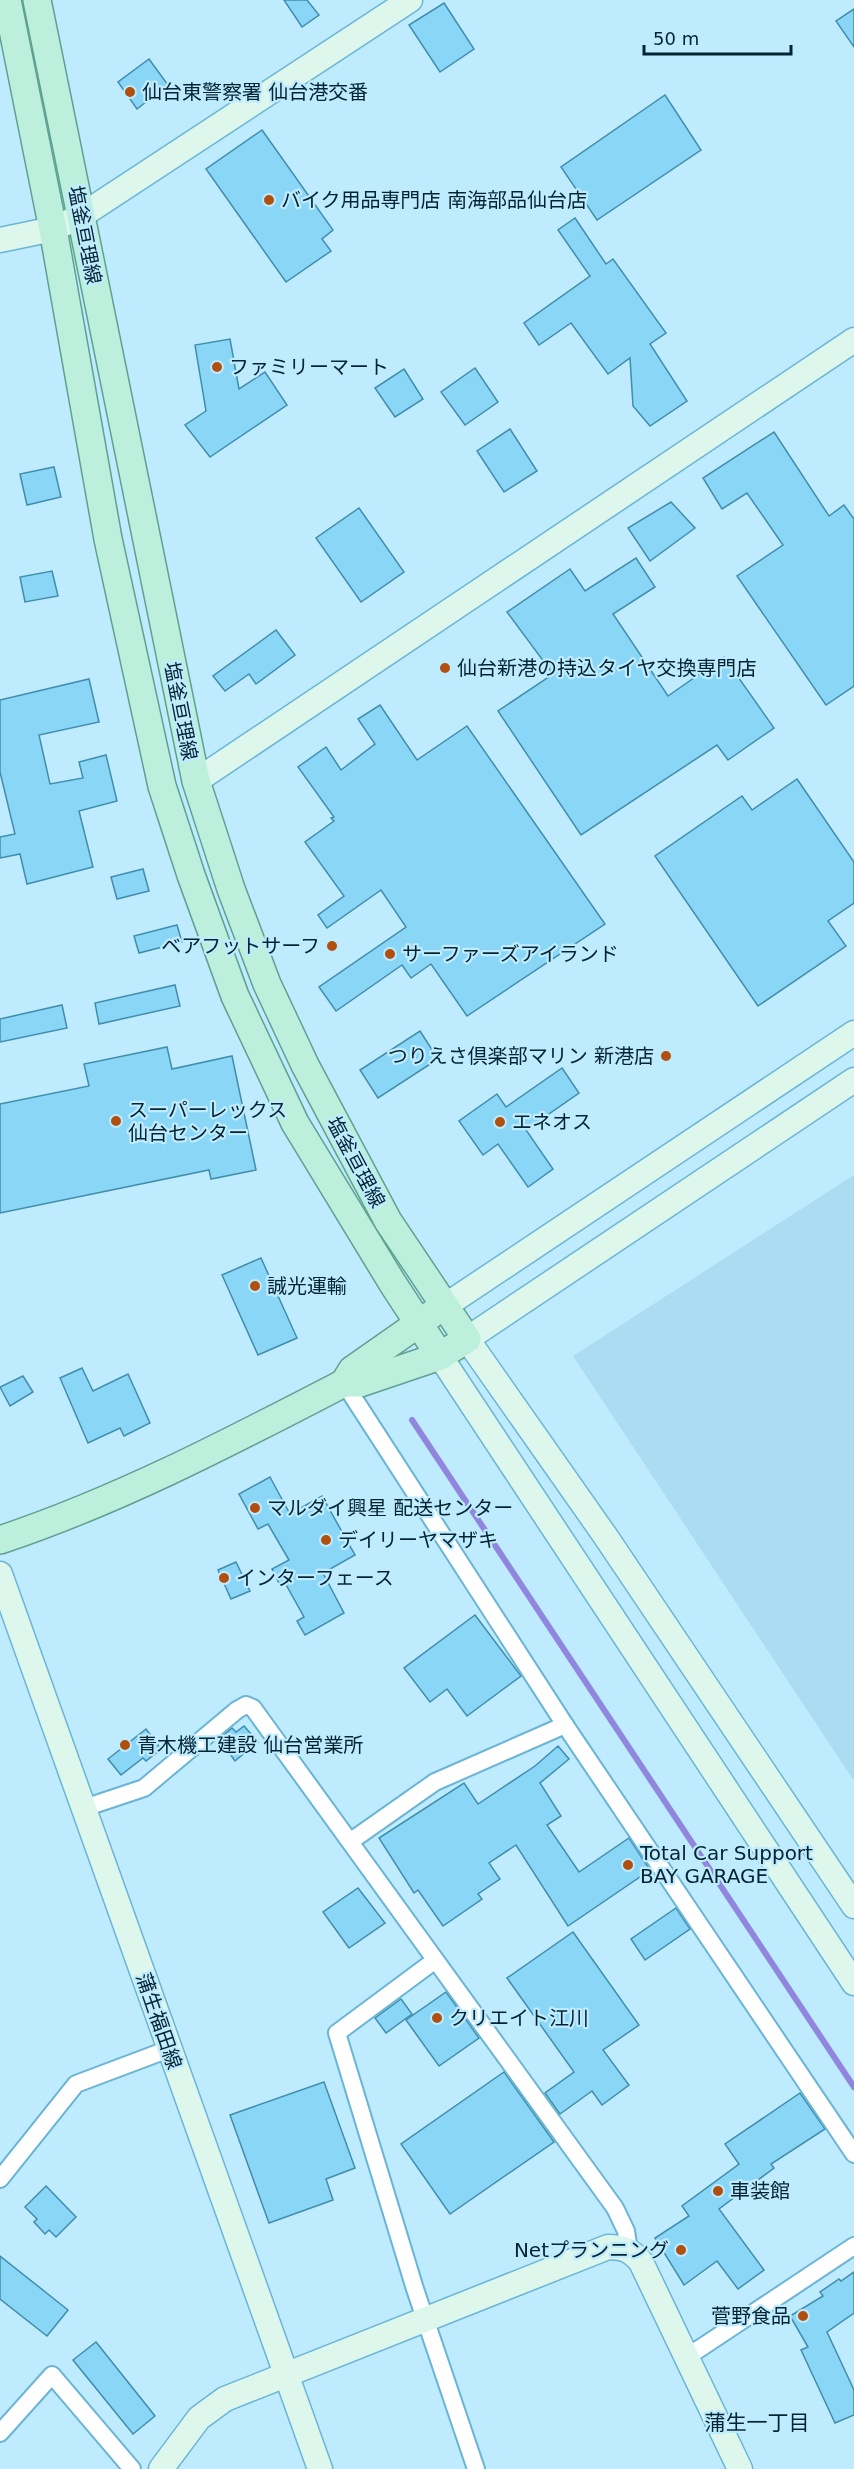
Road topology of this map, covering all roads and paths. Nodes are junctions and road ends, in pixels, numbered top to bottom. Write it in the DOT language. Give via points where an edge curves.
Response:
graph roads {
  1 [pos="7,0"];
  2 [pos="37,0"];
  3 [pos="410,0"];
  4 [pos="81,216"];
  5 [pos="53,229"];
  6 [pos="0,240"];
  7 [pos="854,340"];
  8 [pos="196,781"];
  9 [pos="854,1033"];
  10 [pos="854,1080"];
  11 [pos="445,1306"];
  12 [pos="418,1323"];
  13 [pos="467,1339"];
  14 [pos="440,1356"];
  15 [pos="392,1357"];
  16 [pos="352,1379"];
  17 [pos="0,1540"];
  18 [pos="0,1574"];
  19 [pos="566,1725"];
  20 [pos="84,1808"];
  21 [pos="351,1841"];
  22 [pos="854,1906"];
  23 [pos="434,1961"];
  24 [pos="854,1983"];
  25 [pos="169,2049"];
  26 [pos="854,2154"];
  27 [pos="0,2179"];
  28 [pos="854,2246"];
  29 [pos="629,2250"];
  30 [pos="426,2319"];
  31 [pos="687,2357"];
  32 [pos="287,2375"];
  33 [pos="0,2433"];
  34 [pos="132,2469"];
  35 [pos="161,2469"];
  36 [pos="320,2469"];
  37 [pos="476,2469"];
  38 [pos="740,2469"];
  1 -- 5 [label="main road, 塩釜亘理線"];
  2 -- 4 [label="main road, 塩釜亘理線"];
  3 -- 4 [label="street"];
  4 -- 5 [label="street"];
  4 -- 8 [label="main road, 塩釜亘理線"];
  5 -- 6 [label="street"];
  5 -- 12 [label="main road, 塩釜亘理線" via="108,539 162,786 190,875 235,996 295,1124"];
  7 -- 8 [label="street"];
  8 -- 11 [label="main road, 塩釜亘理線" via="267,984 305,1065 388,1221"];
  9 -- 11 [label="street"];
  10 -- 13 [label="street"];
  11 -- 12 [label="main road"];
  11 -- 13 [label="main road, 塩釜亘理線"];
  12 -- 14 [label="main road, 塩釜亘理線"];
  12 -- 15 [label="main road"];
  13 -- 14 [label="main road"];
  13 -- 22 [label="street" via="606,1537"];
  14 -- 15 [label="main road"];
  14 -- 24 [label="street"];
  15 -- 16 [label="main road"];
  16 -- 17 [label="main road" via="208,1454 52,1523"];
  16 -- 19 [label="street"];
  18 -- 20 [label="street, 蒲生福田線"];
  19 -- 21 [label="street" via="435,1782"];
  19 -- 26 [label="street"];
  20 -- 21 [label="street" via="144,1788 237,1710 250,1706"];
  20 -- 25 [label="street, 蒲生福田線"];
  21 -- 23 [label="street"];
  23 -- 29 [label="street" via="615,2208 626,2231"];
  23 -- 30 [label="street" via="337,2033"];
  25 -- 27 [label="street" via="76,2084"];
  25 -- 32 [label="street, 蒲生福田線"];
  28 -- 31 [label="street"];
  29 -- 30 [label="street" via="608,2247"];
  29 -- 31 [label="street" via="641,2262"];
  30 -- 32 [label="street"];
  30 -- 37 [label="street"];
  31 -- 38 [label="street"];
  32 -- 35 [label="street" via="211,2407"];
  32 -- 36 [label="street, 蒲生福田線"];
  33 -- 34 [label="street" via="52,2375"];
}
